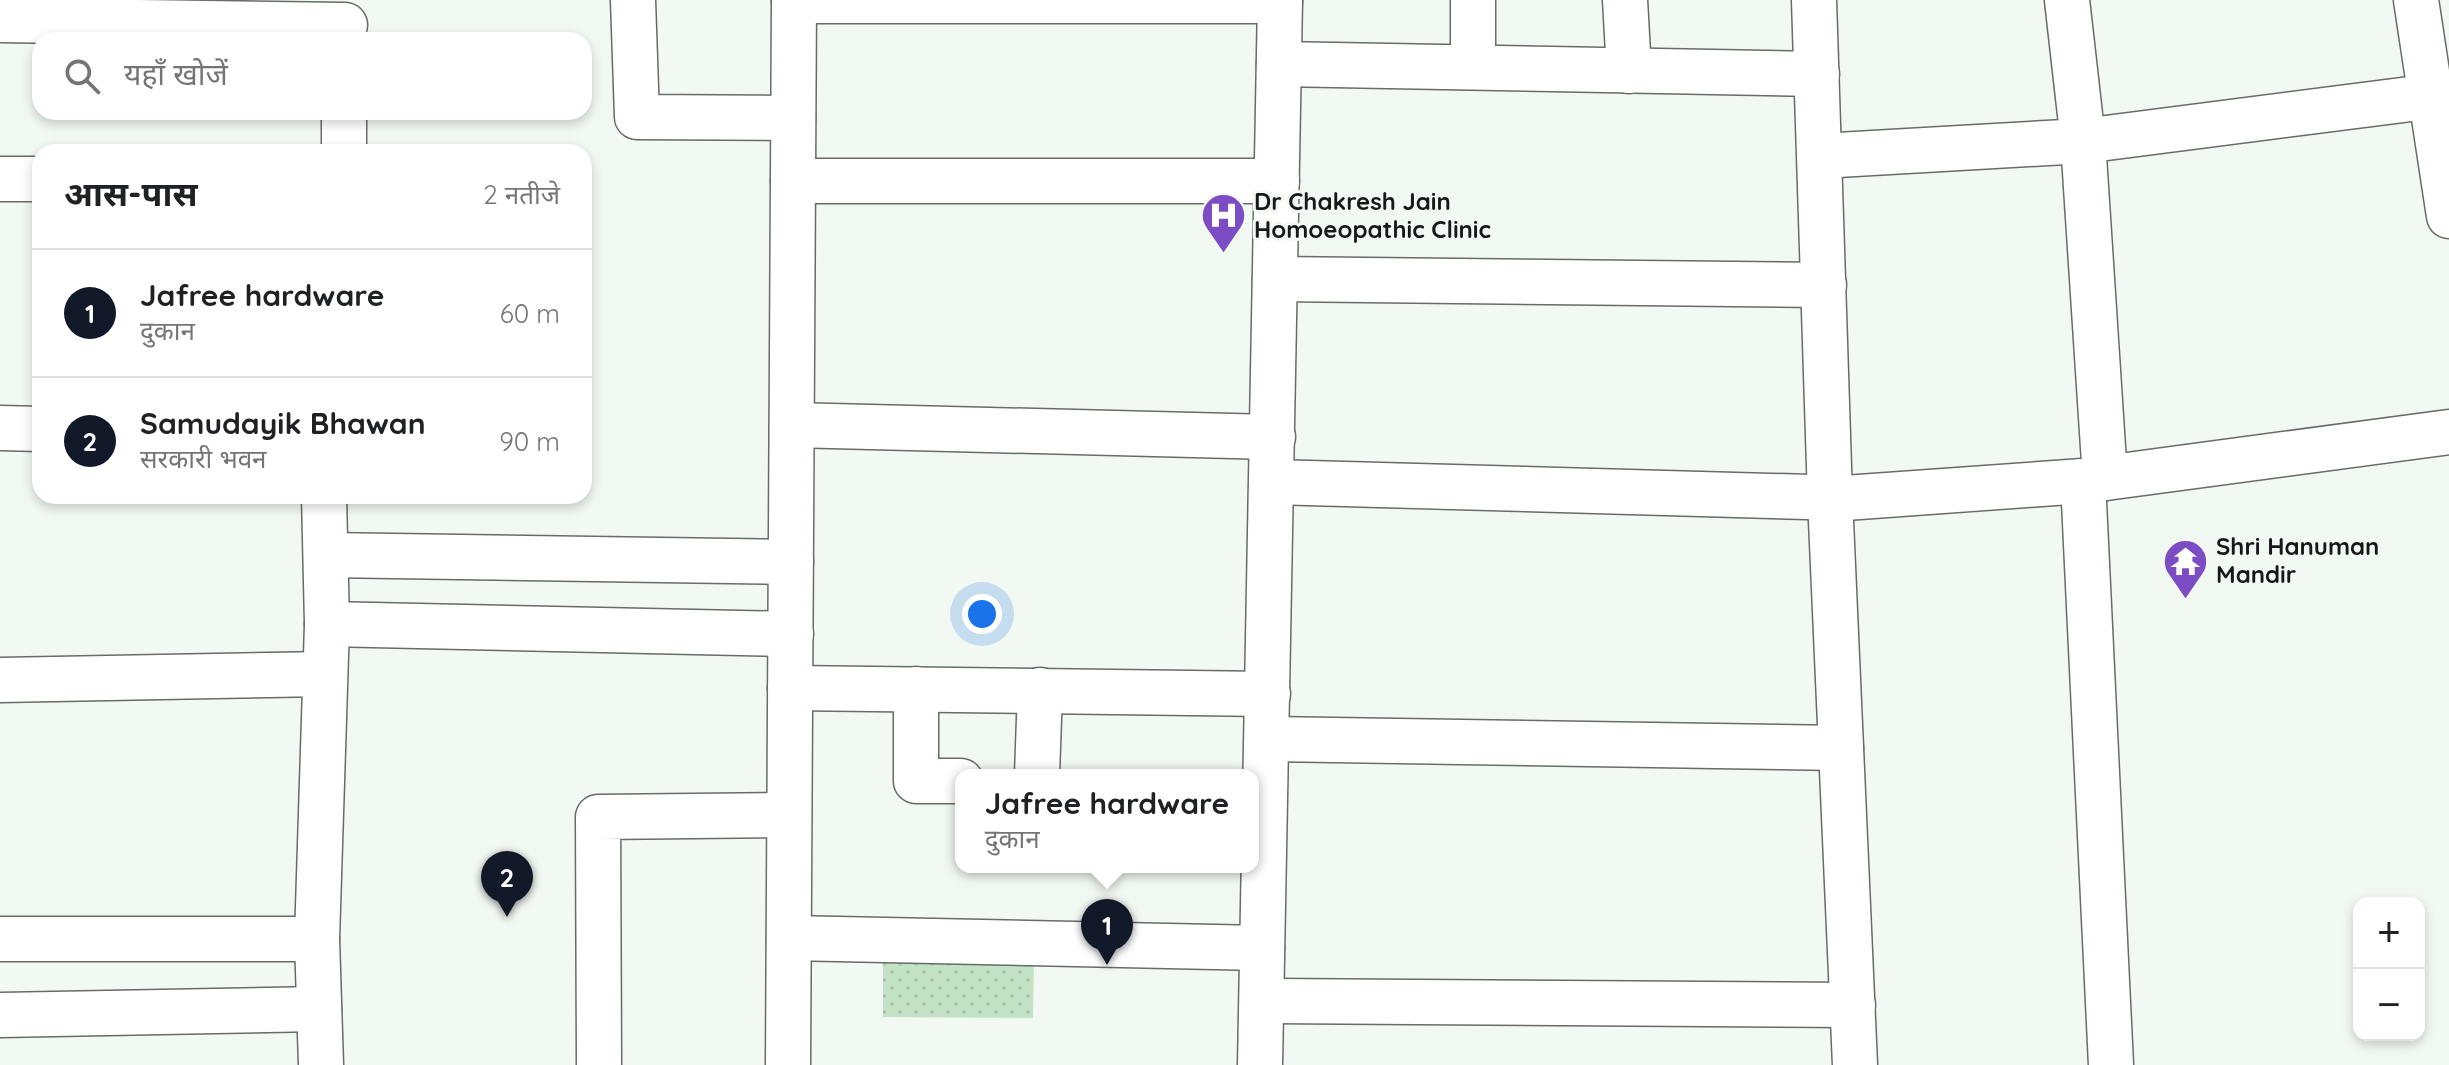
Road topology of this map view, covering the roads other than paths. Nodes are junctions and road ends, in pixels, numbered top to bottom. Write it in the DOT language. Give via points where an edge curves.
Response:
graph roads {
  1 [pos="633,0"];
  2 [pos="794,0"];
  3 [pos="1280,0"];
  4 [pos="1473,0"];
  5 [pos="1625,0"];
  6 [pos="1814,0"];
  7 [pos="2067,0"];
  8 [pos="2416,0"];
  9 [pos="0,20"];
  10 [pos="345,22"];
  11 [pos="1279,64"];
  12 [pos="1473,67"];
  13 [pos="1629,71"];
  14 [pos="1817,74"];
  15 [pos="2440,95"];
  16 [pos="793,118"];
  17 [pos="344,120"];
  18 [pos="2083,141"];
  19 [pos="344,144"];
  20 [pos="1820,156"];
  21 [pos="0,179"];
  22 [pos="32,179"];
  23 [pos="793,181"];
  24 [pos="1277,181"];
  25 [pos="2449,216"];
  26 [pos="1275,279"];
  27 [pos="1824,285"];
  28 [pos="792,425"];
  29 [pos="0,428"];
  30 [pos="32,429"];
  31 [pos="2449,432"];
  32 [pos="1273,437"];
  33 [pos="2094,480"];
  34 [pos="1272,482"];
  35 [pos="1830,498"];
  36 [pos="324,504"];
  37 [pos="326,555"];
  38 [pos="791,562"];
  39 [pos="327,624"];
  40 [pos="791,634"];
  41 [pos="325,674"];
  42 [pos="0,680"];
  43 [pos="790,688"];
  44 [pos="916,689"];
  45 [pos="1040,690"];
  46 [pos="1268,694"];
  47 [pos="1267,739"];
  48 [pos="1841,748"];
  49 [pos="1037,769"];
  50 [pos="955,781"];
  51 [pos="789,815"];
  52 [pos="789,938"];
  53 [pos="0,939"];
  54 [pos="317,939"];
  55 [pos="1262,948"];
  56 [pos="1262,1001"];
  57 [pos="1853,1005"];
  58 [pos="319,1009"];
  59 [pos="0,1015"];
  60 [pos="321,1065"];
  61 [pos="599,1065"];
  62 [pos="788,1065"];
  63 [pos="1260,1065"];
  64 [pos="1855,1065"];
  65 [pos="2111,1065"];
  1 -- 16 [label="street" via="637,117"];
  2 -- 3 [label="street"];
  2 -- 16 [label="street"];
  3 -- 11 [label="street"];
  4 -- 12 [label="street"];
  5 -- 13 [label="street"];
  6 -- 14 [label="street"];
  7 -- 18 [label="street"];
  8 -- 15 [label="street"];
  9 -- 10 [label="street"];
  11 -- 12 [label="street"];
  11 -- 24 [label="street"];
  12 -- 13 [label="street"];
  13 -- 14 [label="street"];
  14 -- 20 [label="street"];
  15 -- 18 [label="street"];
  15 -- 25 [label="street"];
  16 -- 23 [label="street"];
  17 -- 19 [label="street"];
  18 -- 20 [label="street"];
  18 -- 33 [label="street"];
  20 -- 27 [label="street"];
  21 -- 22 [label="street"];
  23 -- 24 [label="street"];
  23 -- 28 [label="street"];
  24 -- 26 [label="street"];
  26 -- 27 [label="street"];
  26 -- 32 [label="street"];
  27 -- 35 [label="street"];
  28 -- 32 [label="street"];
  28 -- 38 [label="street"];
  29 -- 30 [label="street"];
  31 -- 33 [label="street"];
  32 -- 34 [label="street"];
  33 -- 35 [label="street"];
  33 -- 65 [label="street"];
  34 -- 35 [label="street"];
  34 -- 46 [label="street"];
  35 -- 48 [label="street"];
  36 -- 37 [label="street"];
  37 -- 38 [label="street"];
  37 -- 39 [label="street"];
  38 -- 40 [label="street"];
  39 -- 40 [label="street"];
  39 -- 41 [label="street"];
  40 -- 43 [label="street"];
  41 -- 42 [label="street"];
  41 -- 54 [label="street"];
  43 -- 44 [label="street"];
  43 -- 51 [label="street"];
  44 -- 45 [label="street"];
  44 -- 50 [label="street" via="916,781"];
  45 -- 46 [label="street"];
  45 -- 49 [label="street"];
  46 -- 47 [label="street"];
  47 -- 48 [label="street"];
  47 -- 55 [label="street"];
  48 -- 57 [label="street"];
  51 -- 52 [label="street"];
  51 -- 61 [label="street" via="598,817"];
  52 -- 55 [label="street"];
  52 -- 62 [label="street"];
  53 -- 54 [label="street"];
  54 -- 58 [label="street"];
  55 -- 56 [label="street"];
  56 -- 57 [label="street"];
  56 -- 63 [label="street"];
  57 -- 64 [label="street"];
  58 -- 59 [label="street"];
  58 -- 60 [label="street"];
}
